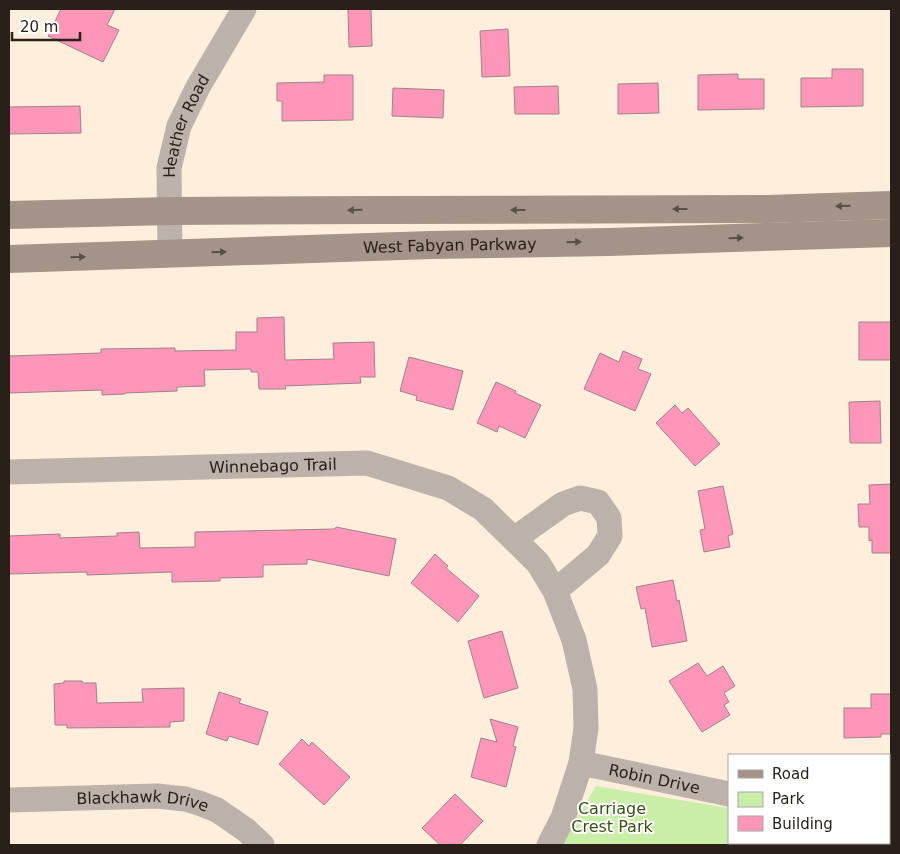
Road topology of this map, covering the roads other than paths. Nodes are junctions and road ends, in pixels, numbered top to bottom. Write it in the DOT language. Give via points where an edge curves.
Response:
graph roads {
  1 [pos="244,9"];
  2 [pos="891,205"];
  3 [pos="170,212"];
  4 [pos="9,215"];
  5 [pos="891,233"];
  6 [pos="170,254"];
  7 [pos="9,259"];
  8 [pos="9,472"];
  9 [pos="514,539"];
  10 [pos="555,591"];
  11 [pos="581,763"];
  12 [pos="728,794"];
  13 [pos="9,800"];
  14 [pos="262,845"];
  15 [pos="549,845"];
  1 -- 3 [label="street, Heather Road" via="179,126 170,168"];
  2 -- 3 [label="main road, West Fabyan Parkway, one-way" via="767,209"];
  3 -- 4 [label="main road, West Fabyan Parkway"];
  3 -- 6 [label="street, Heather Road"];
  6 -- 5 [label="main road, West Fabyan Parkway, one-way"];
  7 -- 6 [label="main road, West Fabyan Parkway, one-way"];
  8 -- 9 [label="street, Winnebago Trail" via="367,463 448,488 483,509"];
  9 -- 10 [label="street, Winnebago Trail" via="538,563"];
  9 -- 10 [label="street" via="562,504 580,498 598,502 610,518 610,536 598,555"];
  10 -- 11 [label="street, Winnebago Trail" via="574,640 585,689 586,728"];
  11 -- 12 [label="street, Robin Drive"];
  11 -- 15 [label="street, Winnebago Trail"];
  13 -- 14 [label="street, Blackhawk Drive" via="157,796 185,799 217,810"];
}
